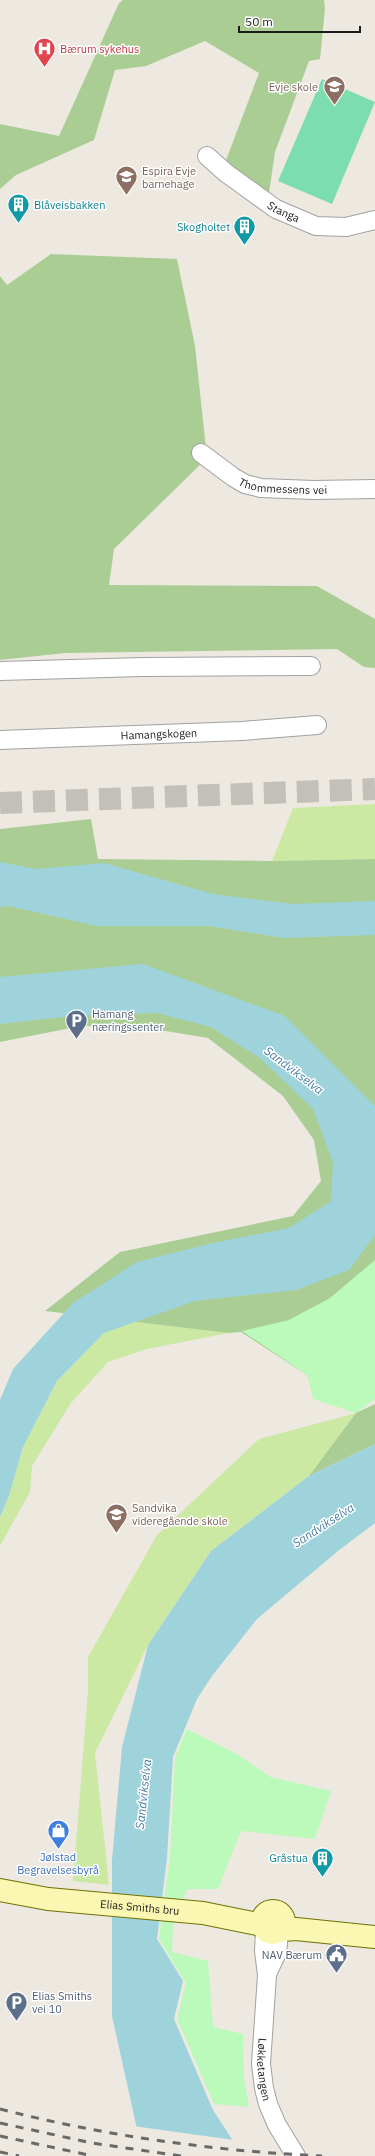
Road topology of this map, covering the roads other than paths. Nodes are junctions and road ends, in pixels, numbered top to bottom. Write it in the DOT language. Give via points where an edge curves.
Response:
graph roads {
  1 [pos="207,156"];
  2 [pos="375,220"];
  3 [pos="201,453"];
  4 [pos="375,489"];
  5 [pos="311,666"];
  6 [pos="0,671"];
  7 [pos="317,725"];
  8 [pos="0,740"];
  9 [pos="0,1890"];
  10 [pos="375,1922"];
  11 [pos="273,1925"];
  12 [pos="375,1937"];
  13 [pos="296,2156"];
  1 -- 2 [label="street, Stanga" via="276,209 316,226 346,227"];
  3 -- 4 [label="street, Thommessens vei" via="245,484 261,488"];
  5 -- 6 [label="street" via="142,666"];
  7 -- 8 [label="street, Hamangskogen" via="234,732"];
  9 -- 11 [label="main road, Elias Smiths bru" via="77,1902 203,1913 235,1911"];
  10 -- 11 [label="main road"];
  11 -- 12 [label="main road"];
  11 -- 13 [label="street, Løkketangen" via="264,1951 267,1975 261,2064 268,2104 277,2125"];
}
